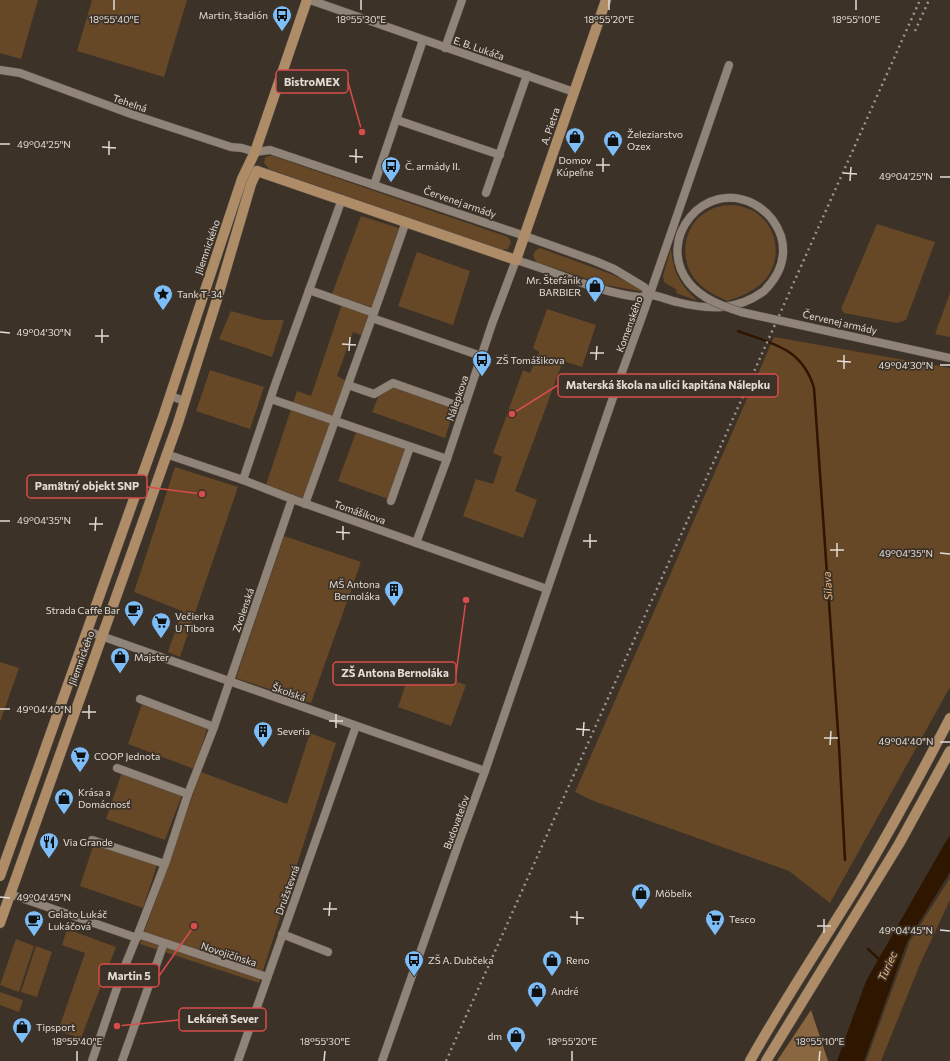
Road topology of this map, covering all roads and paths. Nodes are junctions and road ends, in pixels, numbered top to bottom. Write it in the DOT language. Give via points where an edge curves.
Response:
graph roads {
  1 [pos="307,0"];
  2 [pos="310,0"];
  3 [pos="462,0"];
  4 [pos="606,0"];
  5 [pos="424,40"];
  6 [pos="445,48"];
  7 [pos="729,65"];
  8 [pos="0,70"];
  9 [pos="527,75"];
  10 [pos="574,92"];
  11 [pos="397,120"];
  12 [pos="255,152"];
  13 [pos="500,155"];
  14 [pos="257,171"];
  15 [pos="374,185"];
  16 [pos="486,193"];
  17 [pos="342,199"];
  18 [pos="404,221"];
  19 [pos="525,236"];
  20 [pos="516,260"];
  21 [pos="309,290"];
  22 [pos="650,295"];
  23 [pos="373,315"];
  24 [pos="481,356"];
  25 [pos="950,358"];
  26 [pos="348,385"];
  27 [pos="170,396"];
  28 [pos="270,399"];
  29 [pos="185,401"];
  30 [pos="464,408"];
  31 [pos="335,422"];
  32 [pos="410,447"];
  33 [pos="166,454"];
  34 [pos="447,460"];
  35 [pos="243,480"];
  36 [pos="292,499"];
  37 [pos="391,501"];
  38 [pos="305,504"];
  39 [pos="416,543"];
  40 [pos="547,589"];
  41 [pos="87,631"];
  42 [pos="102,636"];
  43 [pos="229,682"];
  44 [pos="140,699"];
  45 [pos="950,718"];
  46 [pos="356,726"];
  47 [pos="214,727"];
  48 [pos="950,751"];
  49 [pos="117,768"];
  50 [pos="485,771"];
  51 [pos="188,794"];
  52 [pos="92,840"];
  53 [pos="165,864"];
  54 [pos="0,876"];
  55 [pos="10,894"];
  56 [pos="0,923"];
  57 [pos="282,934"];
  58 [pos="138,936"];
  59 [pos="164,943"];
  60 [pos="328,952"];
  61 [pos="267,977"];
  62 [pos="92,1061"];
  63 [pos="122,1061"];
  64 [pos="238,1061"];
  65 [pos="382,1061"];
  66 [pos="750,1061"];
  67 [pos="766,1061"];
  1 -- 12 [label="main road, Jilemnického"];
  2 -- 5 [label="street, E. B. Lukáča"];
  3 -- 6 [label="street"];
  4 -- 10 [label="main road, A. Pietra"];
  5 -- 6 [label="street, E. B. Lukáča"];
  5 -- 11 [label="street"];
  6 -- 9 [label="street, E. B. Lukáča"];
  7 -- 22 [label="street, Komenského"];
  8 -- 12 [label="street, Tehelná" via="20,73 131,114 231,147"];
  9 -- 10 [label="street, E. B. Lukáča"];
  9 -- 13 [label="street"];
  10 -- 19 [label="main road, A. Pietra"];
  11 -- 13 [label="street"];
  11 -- 15 [label="street"];
  12 -- 14 [label="main road"];
  12 -- 15 [label="street, Červenej armády" via="270,150"];
  12 -- 27 [label="main road, Jilemnického" via="242,180"];
  13 -- 16 [label="street"];
  14 -- 17 [label="main road, Červenej armády"];
  14 -- 29 [label="main road, Jilemnického"];
  15 -- 19 [label="street, Červenej armády"];
  17 -- 18 [label="main road, Červenej armády"];
  17 -- 21 [label="street"];
  18 -- 20 [label="main road, Červenej armády"];
  18 -- 23 [label="street"];
  19 -- 20 [label="main road, A. Pietra"];
  19 -- 22 [label="street, Červenej armády" via="614,269 644,287"];
  20 -- 22 [label="street, Červenej armády" via="605,290 640,297"];
  20 -- 24 [label="street, Nálepkova"];
  21 -- 23 [label="street"];
  21 -- 28 [label="street"];
  22 -- 25 [label="street, Červenej armády, bridge" via="689,305 722,308 740,304 764,291 780,268 781,236 774,221 760,207 740,199 709,202 689,218 682,231 678,249 682,270 689,283 707,298 723,306 741,312"];
  22 -- 40 [label="street, Komenského"];
  23 -- 24 [label="street"];
  23 -- 26 [label="street"];
  24 -- 30 [label="street, Nálepkova"];
  26 -- 30 [label="street" via="374,394 393,383"];
  26 -- 31 [label="street"];
  27 -- 29 [label="street"];
  27 -- 41 [label="main road, Jilemnického"];
  28 -- 31 [label="street"];
  28 -- 35 [label="street"];
  29 -- 33 [label="main road, Jilemnického"];
  30 -- 34 [label="street, Nálepkova"];
  31 -- 32 [label="street"];
  31 -- 38 [label="street"];
  32 -- 34 [label="street"];
  32 -- 37 [label="street"];
  33 -- 35 [label="street, Tomášikova"];
  33 -- 42 [label="main road, Jilemnického"];
  34 -- 39 [label="street, Nálepkova"];
  35 -- 36 [label="street, Tomášikova"];
  36 -- 38 [label="street, Tomášikova"];
  36 -- 43 [label="street, Zvolenská"];
  38 -- 39 [label="street, Tomášikova"];
  39 -- 40 [label="street, Tomášikova"];
  40 -- 50 [label="street, Budovateľov"];
  41 -- 42 [label="street, Školská"];
  41 -- 54 [label="main road, Jilemnického"];
  42 -- 43 [label="street, Školská"];
  42 -- 55 [label="main road, Jilemnického"];
  43 -- 46 [label="street, Školská"];
  43 -- 47 [label="street, Zvolenská"];
  44 -- 47 [label="street"];
  45 -- 66 [label="main road" via="859,882"];
  46 -- 50 [label="street, Školská"];
  46 -- 57 [label="street, Družstevná"];
  47 -- 51 [label="street, Zvolenská"];
  48 -- 67 [label="main road" via="899,844"];
  49 -- 51 [label="street"];
  50 -- 65 [label="street, Budovateľov"];
  51 -- 53 [label="street, Zvolenská"];
  52 -- 53 [label="street"];
  53 -- 58 [label="street, Zvolenská"];
  55 -- 56 [label="main road, Jilemnického"];
  55 -- 58 [label="street"];
  57 -- 60 [label="street"];
  57 -- 61 [label="street, Družstevná"];
  58 -- 59 [label="street, Novojičínska"];
  58 -- 62 [label="street, Zvolenská"];
  59 -- 61 [label="street, Novojičínska"];
  59 -- 63 [label="street"];
  61 -- 64 [label="street, Družstevná"];
}
